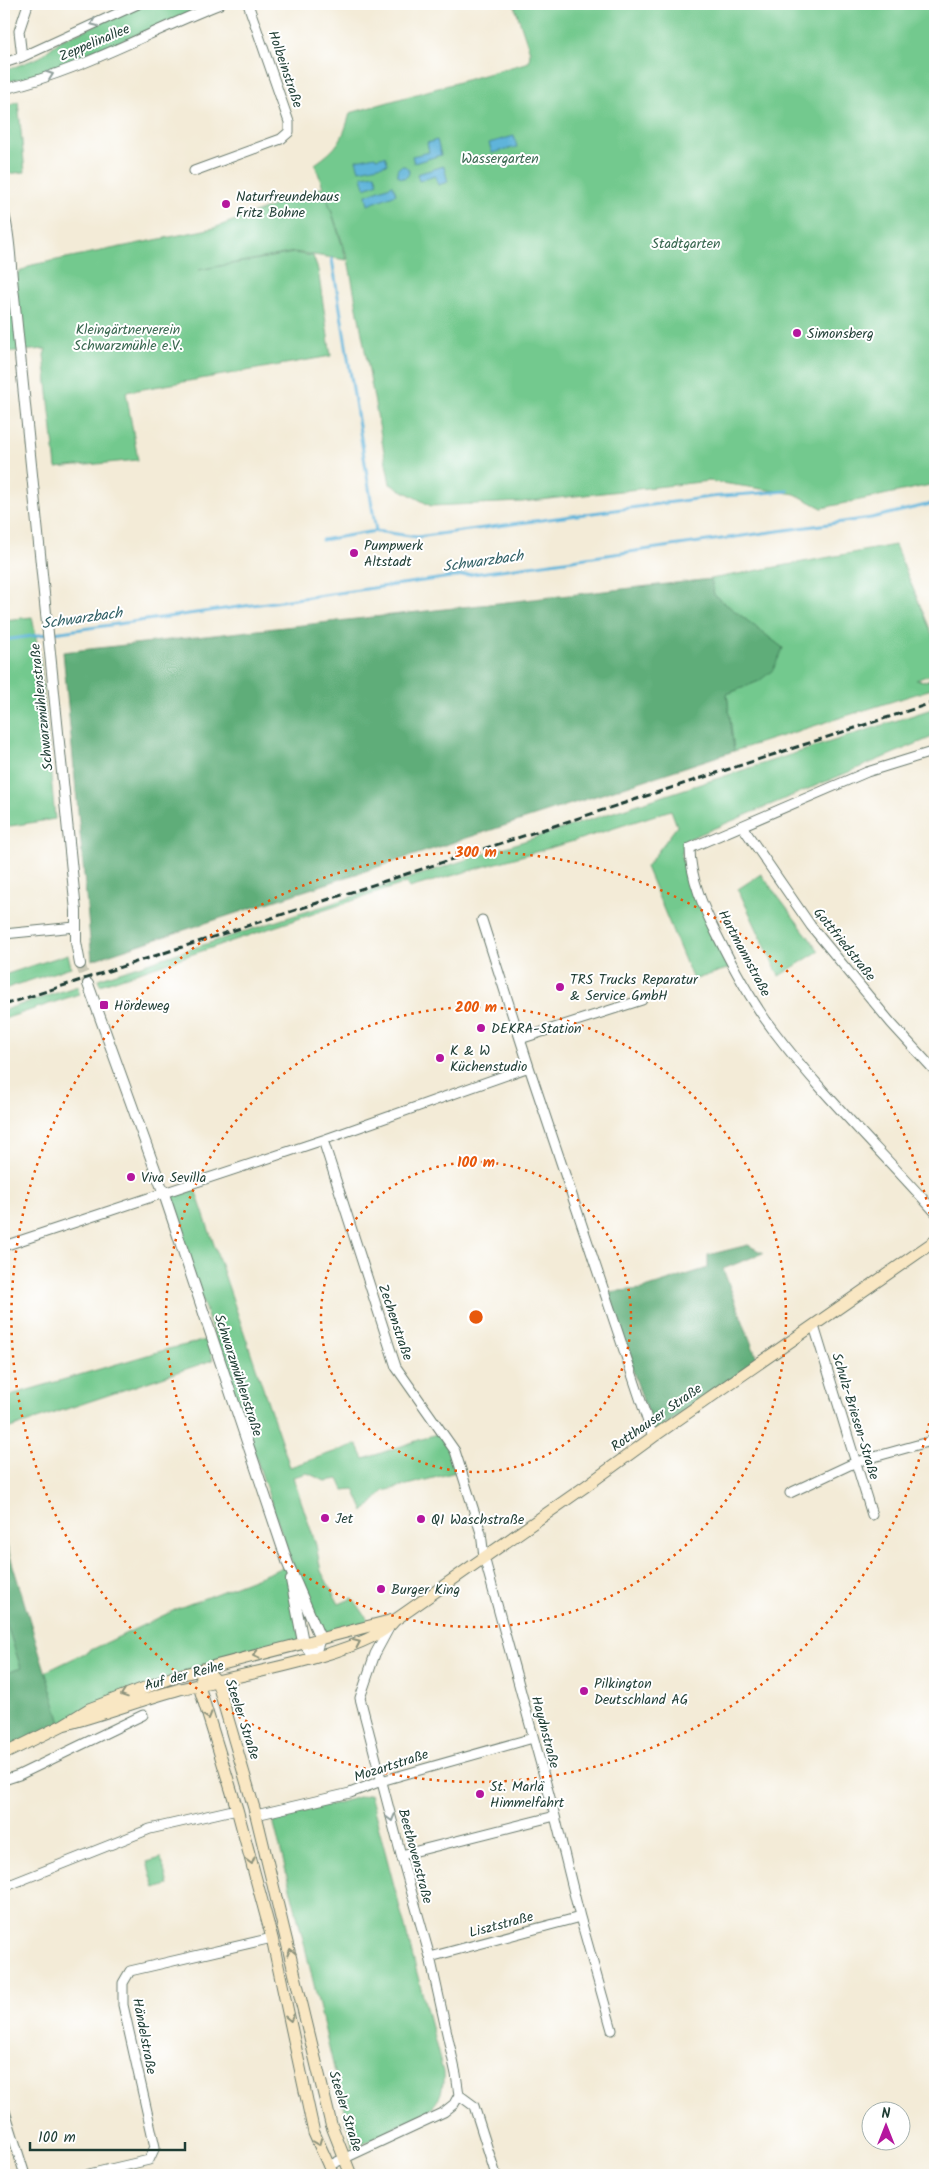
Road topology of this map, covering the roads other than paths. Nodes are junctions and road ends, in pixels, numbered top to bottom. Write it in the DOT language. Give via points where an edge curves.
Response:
graph roads {
  1 [pos="28,4"];
  2 [pos="138,4"];
  3 [pos="220,4"];
  4 [pos="248,4"];
  5 [pos="22,58"];
  6 [pos="4,63"];
  7 [pos="4,89"];
  8 [pos="194,171"];
  9 [pos="4,214"];
  10 [pos="4,251"];
  11 [pos="10,267"];
  12 [pos="935,751"];
  13 [pos="742,826"];
  14 [pos="482,920"];
  15 [pos="75,927"];
  16 [pos="4,934"];
  17 [pos="80,964"];
  18 [pos="88,984"];
  19 [pos="642,1000"];
  20 [pos="520,1039"];
  21 [pos="529,1067"];
  22 [pos="935,1071"];
  23 [pos="323,1140"];
  24 [pos="164,1194"];
  25 [pos="935,1212"];
  26 [pos="935,1241"];
  27 [pos="4,1246"];
  28 [pos="814,1326"];
  29 [pos="653,1437"];
  30 [pos="935,1440"];
  31 [pos="856,1462"];
  32 [pos="790,1493"];
  33 [pos="872,1515"];
  34 [pos="484,1557"];
  35 [pos="288,1564"];
  36 [pos="392,1624"];
  37 [pos="320,1638"];
  38 [pos="303,1642"];
  39 [pos="314,1657"];
  40 [pos="204,1669"];
  41 [pos="217,1681"];
  42 [pos="199,1686"];
  43 [pos="143,1715"];
  44 [pos="63,1725"];
  45 [pos="533,1738"];
  46 [pos="4,1754"];
  47 [pos="4,1780"];
  48 [pos="381,1781"];
  49 [pos="237,1809"];
  50 [pos="256,1815"];
  51 [pos="555,1816"];
  52 [pos="401,1856"];
  53 [pos="4,1887"];
  54 [pos="580,1917"];
  55 [pos="272,1938"];
  56 [pos="430,1957"];
  57 [pos="612,2030"];
  58 [pos="459,2095"];
  59 [pos="4,2108"];
  60 [pos="14,2138"];
  61 [pos="4,2142"];
  62 [pos="344,2160"];
  63 [pos="330,2171"];
  64 [pos="89,2174"];
  65 [pos="25,2175"];
  66 [pos="351,2175"];
  67 [pos="496,2175"];
  1 -- 5 [label="street" via="19,31"];
  2 -- 5 [label="street, Zeppelinallee, one-way"];
  7 -- 3 [label="street, Zeppelinallee, one-way" via="75,66"];
  4 -- 8 [label="street, Holbeinstraße" via="289,122 289,132 281,139"];
  5 -- 6 [label="street, Zeppelinallee"];
  9 -- 11 [label="street, Schwarzmühlenstraße"];
  10 -- 11 [label="street, Schwarzmühlenstraße"];
  11 -- 15 [label="street, Schwarzmühlenstraße" via="76,911"];
  12 -- 13 [label="street, Hartmannstraße" via="867,772"];
  13 -- 22 [label="street, Gottfriedstraße" via="811,926"];
  13 -- 25 [label="street, Hartmannstraße" via="690,848 690,864 708,917 733,966 778,1036 820,1088"];
  14 -- 20 [label="street"];
  15 -- 16 [label="street"];
  15 -- 17 [label="street, Schwarzmühlenstraße"];
  18 -- 24 [label="street, Schwarzmühlenstraße"];
  19 -- 20 [label="street"];
  20 -- 21 [label="street"];
  21 -- 23 [label="street"];
  21 -- 29 [label="street"];
  23 -- 24 [label="street"];
  23 -- 34 [label="street, Zechenstraße" via="396,1367 455,1452 481,1533"];
  24 -- 27 [label="street"];
  24 -- 35 [label="street, Schwarzmühlenstraße"];
  26 -- 28 [label="main road, Rotthauser Straße"];
  28 -- 29 [label="main road, Rotthauser Straße"];
  28 -- 31 [label="street, Schulz-Briesen-Straße"];
  29 -- 34 [label="main road, Rotthauser Straße"];
  30 -- 31 [label="street"];
  31 -- 32 [label="street"];
  31 -- 33 [label="street, Schulz-Briesen-Straße"];
  34 -- 36 [label="main road, Rotthauser Straße"];
  34 -- 45 [label="street, Haydnstraße"];
  35 -- 37 [label="street, Schwarzmühlenstraße"];
  35 -- 38 [label="street, Schwarzmühlenstraße"];
  36 -- 37 [label="main road, Rotthauser Straße"];
  39 -- 36 [label="main road, Rotthauser Straße, one-way" via="342,1650"];
  36 -- 48 [label="street, Beethovenstraße" via="375,1654 360,1698"];
  37 -- 38 [label="main road, Rotthauser Straße"];
  37 -- 39 [label="street"];
  38 -- 39 [label="street, Schwarzmühlenstraße"];
  38 -- 40 [label="main road, Auf der Reihe, one-way"];
  39 -- 41 [label="main road, Auf der Reihe"];
  40 -- 41 [label="main road, Steeler Straße"];
  40 -- 42 [label="main road"];
  40 -- 44 [label="main road, Auf der Reihe, one-way" via="116,1698"];
  41 -- 42 [label="main road, Auf der Reihe"];
  41 -- 50 [label="main road, Steeler Straße"];
  42 -- 44 [label="main road, Auf der Reihe"];
  42 -- 49 [label="main road, one-way"];
  43 -- 47 [label="street" via="19,1776"];
  44 -- 46 [label="main road, Auf der Reihe"];
  45 -- 48 [label="street, Mozartstraße"];
  45 -- 51 [label="street, Haydnstraße"];
  48 -- 50 [label="street, Mozartstraße" via="350,1793"];
  48 -- 52 [label="street, Beethovenstraße, one-way"];
  49 -- 53 [label="street" via="150,1829"];
  49 -- 55 [label="main road, one-way"];
  62 -- 50 [label="main road, Steeler Straße, one-way" via="331,2124"];
  51 -- 52 [label="street"];
  51 -- 54 [label="street, Haydnstraße"];
  52 -- 56 [label="street, Beethovenstraße"];
  54 -- 56 [label="street, Lisztstraße"];
  54 -- 57 [label="street, Haydnstraße"];
  55 -- 63 [label="main road, one-way" via="314,2133"];
  55 -- 64 [label="street, Händelstraße" via="130,1971 123,1984 123,2005 155,2147 149,2160"];
  56 -- 58 [label="street, Beethovenstraße"];
  58 -- 62 [label="street" via="444,2112"];
  58 -- 67 [label="street" via="474,2106"];
  59 -- 60 [label="street"];
  60 -- 61 [label="street"];
  60 -- 65 [label="street"];
  62 -- 63 [label="street"];
  62 -- 66 [label="main road, Steeler Straße"];
}
